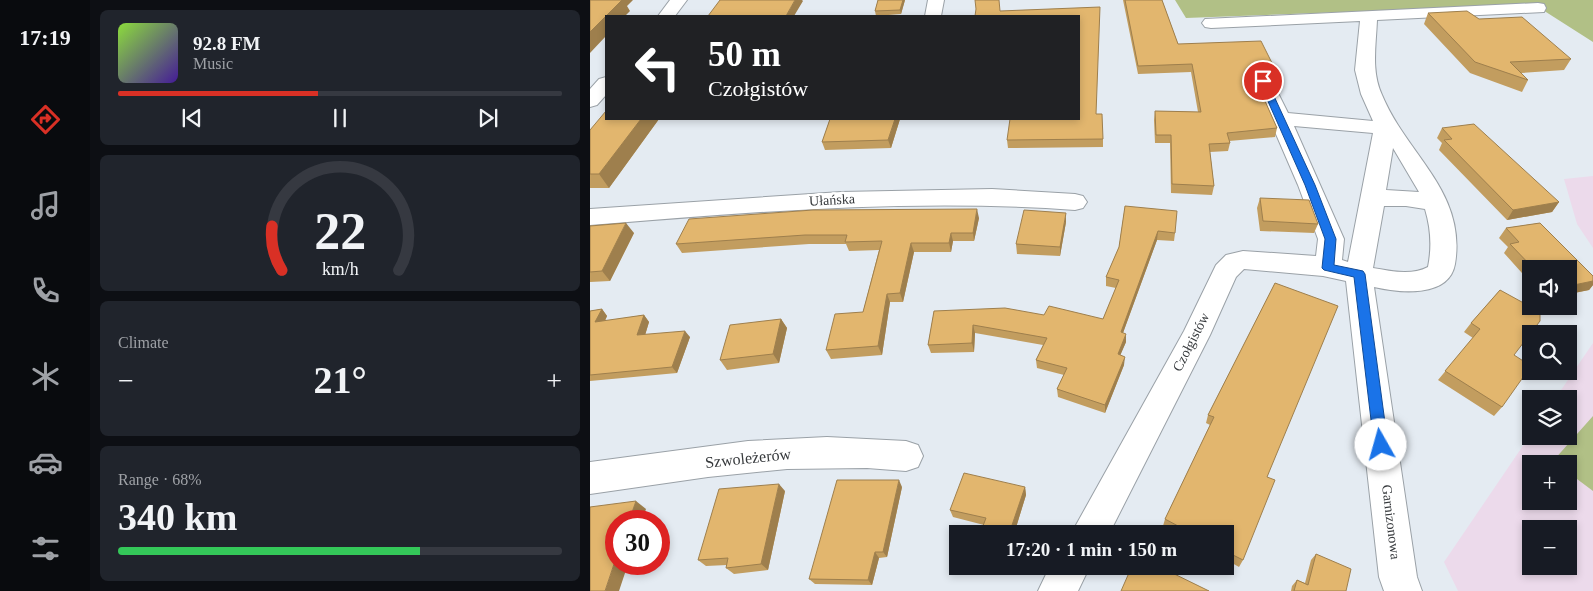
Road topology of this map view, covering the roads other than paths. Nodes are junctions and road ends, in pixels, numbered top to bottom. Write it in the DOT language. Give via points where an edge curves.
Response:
graph roads {
  1 [pos="679,0"];
  2 [pos="936,0"];
  3 [pos="1538,8"];
  4 [pos="667,15"];
  5 [pos="933,15"];
  6 [pos="1370,16"];
  7 [pos="1211,23"];
  8 [pos="1263,81"];
  9 [pos="605,84"];
  10 [pos="590,101"];
  11 [pos="590,107"];
  12 [pos="605,107"];
  13 [pos="1280,119"];
  14 [pos="1384,124"];
  15 [pos="1374,200"];
  16 [pos="1075,202"];
  17 [pos="1437,204"];
  18 [pos="590,217"];
  19 [pos="1328,268"];
  20 [pos="1359,274"];
  21 [pos="906,456"];
  22 [pos="590,478"];
  23 [pos="1094,525"];
  24 [pos="1066,575"];
  25 [pos="1057,591"];
  26 [pos="1403,591"];
  1 -- 4 [label="street"];
  2 -- 5 [label="street"];
  3 -- 6 [label="street"];
  6 -- 7 [label="street"];
  6 -- 14 [label="street" via="1365,70"];
  8 -- 13 [label="street"];
  9 -- 10 [label="street"];
  11 -- 12 [label="street"];
  13 -- 14 [label="street"];
  13 -- 19 [label="street" via="1331,239"];
  14 -- 15 [label="street"];
  14 -- 17 [label="street" via="1419,170"];
  15 -- 17 [label="street" via="1403,196"];
  15 -- 20 [label="street"];
  16 -- 18 [label="street, Ułańska" via="991,197 861,199"];
  17 -- 20 [label="street" via="1445,257 1440,273 1425,280 1412,281 1390,281"];
  19 -- 20 [label="street, Czołgistów"];
  19 -- 23 [label="street, Czołgistów" via="1243,260 1229,267"];
  20 -- 26 [label="street, Garnizonowa" via="1398,578"];
  21 -- 22 [label="street, Szwoleżerów" via="825,451"];
  24 -- 25 [label="street"];
}
